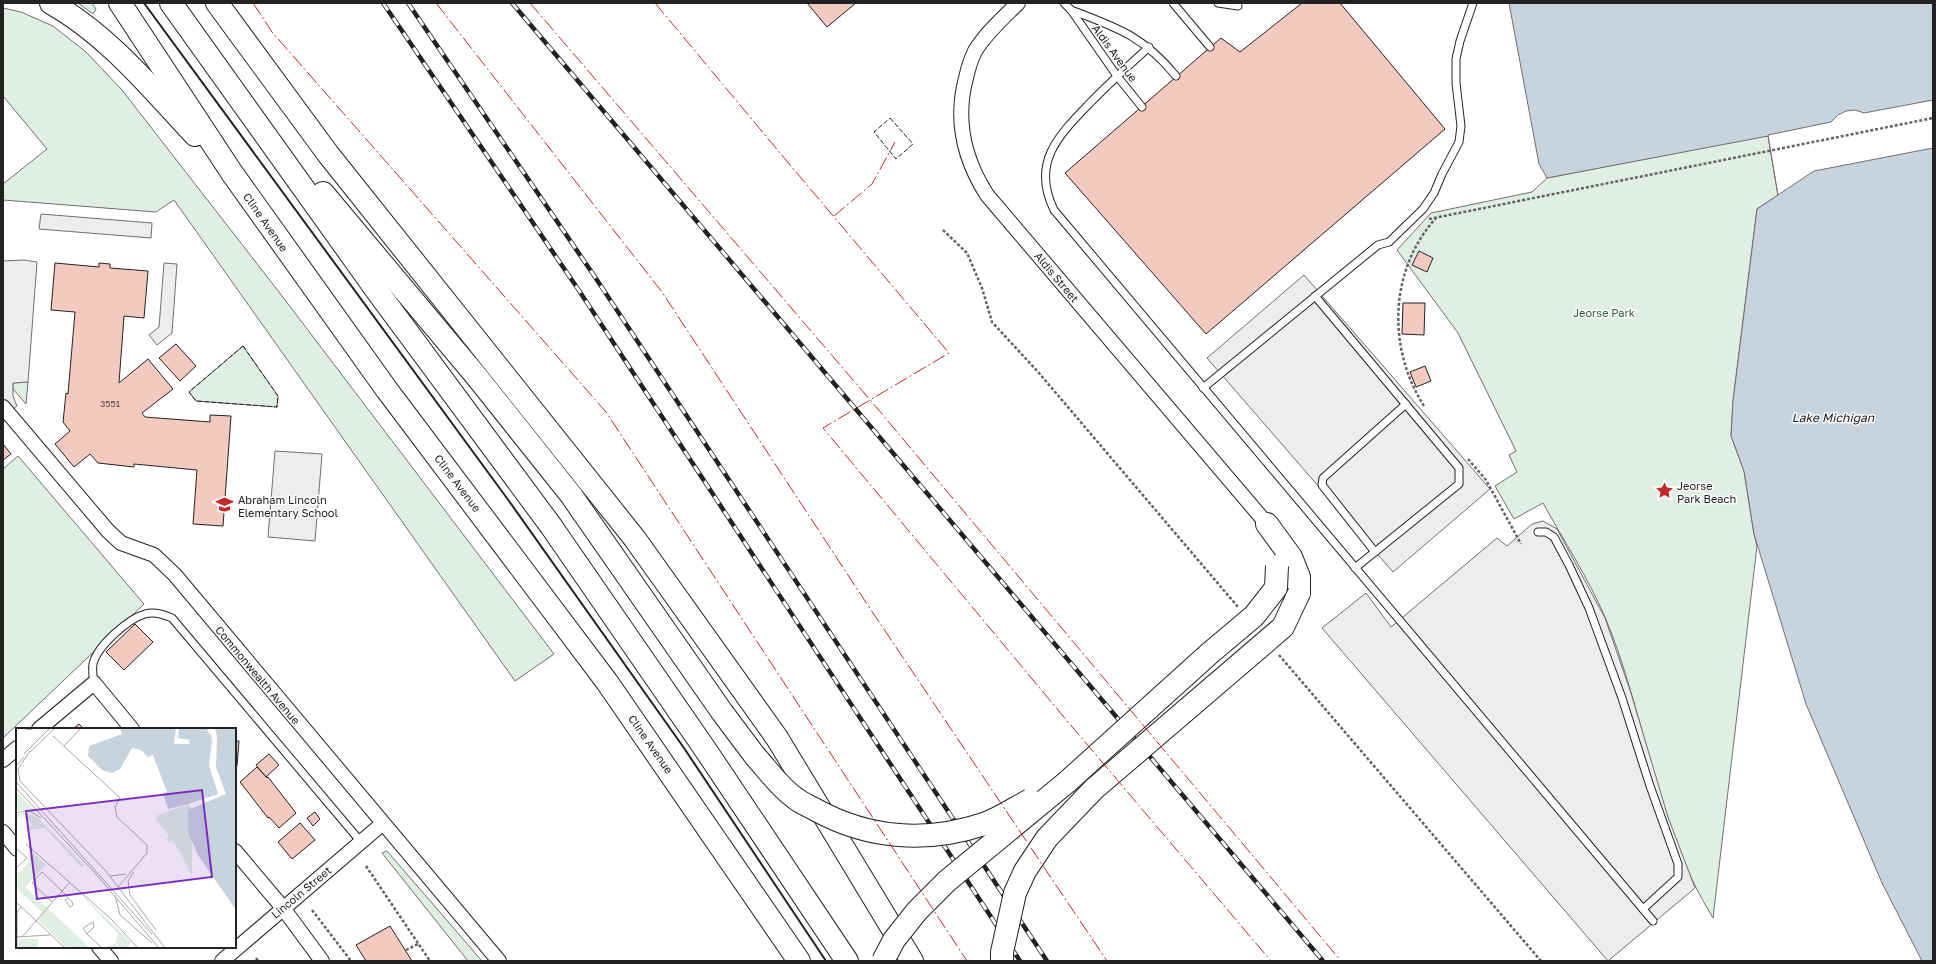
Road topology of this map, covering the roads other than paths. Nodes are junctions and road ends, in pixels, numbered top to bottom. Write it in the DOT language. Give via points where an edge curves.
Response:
graph roads {
  1 [pos="51,3"];
  2 [pos="120,3"];
  3 [pos="171,3"];
  4 [pos="217,3"];
  5 [pos="1018,3"];
  6 [pos="1064,3"];
  7 [pos="1173,3"];
  8 [pos="1218,3"];
  9 [pos="1473,3"];
  10 [pos="1238,6"];
  11 [pos="1071,10"];
  12 [pos="1149,47"];
  13 [pos="1210,47"];
  14 [pos="215,64"];
  15 [pos="1117,76"];
  16 [pos="1176,76"];
  17 [pos="1142,107"];
  18 [pos="232,174"];
  19 [pos="1315,296"];
  20 [pos="1203,388"];
  21 [pos="1406,404"];
  22 [pos="3,407"];
  23 [pos="1267,524"];
  24 [pos="1538,532"];
  25 [pos="1375,552"];
  26 [pos="1355,568"];
  27 [pos="94,683"];
  28 [pos="40,728"];
  29 [pos="131,728"];
  30 [pos="16,749"];
  31 [pos="3,760"];
  32 [pos="1067,782"];
  33 [pos="382,824"];
  34 [pos="361,842"];
  35 [pos="236,852"];
  36 [pos="282,908"];
  37 [pos="1643,909"];
  38 [pos="1653,921"];
  39 [pos="100,948"];
  40 [pos="111,961"];
  41 [pos="222,961"];
  42 [pos="322,961"];
  43 [pos="499,961"];
  44 [pos="799,961"];
  45 [pos="847,961"];
  46 [pos="883,961"];
  47 [pos="912,961"];
  48 [pos="1002,961"];
  1 -- 18 [label="highway" via="70,14 111,47"];
  2 -- 18 [label="highway, Cline Avenue"];
  3 -- 14 [label="highway"];
  4 -- 47 [label="highway" via="328,154 635,540 777,738"];
  5 -- 23 [label="street, Aldis Street" via="985,37 974,53 964,86 961,122 968,159 975,177 986,195"];
  6 -- 11 [label="lane, Aldis Avenue"];
  7 -- 13 [label="lane"];
  8 -- 10 [label="lane"];
  9 -- 19 [label="lane" via="1456,59 1461,126 1459,142 1434,193 1389,242 1378,244"];
  11 -- 12 [label="lane, Aldis Avenue" via="1115,27"];
  11 -- 15 [label="lane, Aldis Avenue"];
  12 -- 15 [label="lane"];
  12 -- 16 [label="lane, Aldis Avenue"];
  14 -- 32 [label="highway, bridge" via="477,377 571,495 722,712 755,756 794,798 854,827 887,835 921,836 986,823"];
  14 -- 45 [label="highway" via="377,291 555,533 708,752"];
  15 -- 17 [label="lane, Aldis Avenue"];
  15 -- 20 [label="lane" via="1057,139 1052,148 1046,165 1049,201 1060,219"];
  18 -- 44 [label="highway, Cline Avenue" via="387,390 607,682"];
  19 -- 20 [label="lane"];
  19 -- 21 [label="lane"];
  20 -- 26 [label="lane"];
  21 -- 25 [label="lane" via="1323,478 1322,485"];
  21 -- 25 [label="lane" via="1460,468 1459,484"];
  22 -- 33 [label="street, Commonwealth Avenue" via="108,531 121,543 154,555 175,575"];
  23 -- 32 [label="highway, bridge" via="1277,566 1276,588 1254,616"];
  23 -- 48 [label="highway, bridge" via="1291,557 1299,577 1299,593 1283,627 1094,789 1047,838 1025,871 1015,893"];
  24 -- 37 [label="lane" via="1546,532 1554,537 1589,608 1678,864 1678,877"];
  25 -- 26 [label="lane"];
  26 -- 37 [label="lane"];
  27 -- 28 [label="street"];
  27 -- 29 [label="street"];
  27 -- 34 [label="lane" via="93,664 100,649 126,624 146,613 160,613 172,618"];
  30 -- 31 [label="street"];
  32 -- 46 [label="highway, bridge" via="947,881 917,911 894,940"];
  33 -- 34 [label="street, Lincoln Street"];
  33 -- 43 [label="street, Commonwealth Avenue"];
  34 -- 36 [label="street, Lincoln Street"];
  35 -- 36 [label="street"];
  36 -- 41 [label="street, Lincoln Street"];
  36 -- 42 [label="street"];
  37 -- 38 [label="lane"];
  39 -- 40 [label="street"];
}
